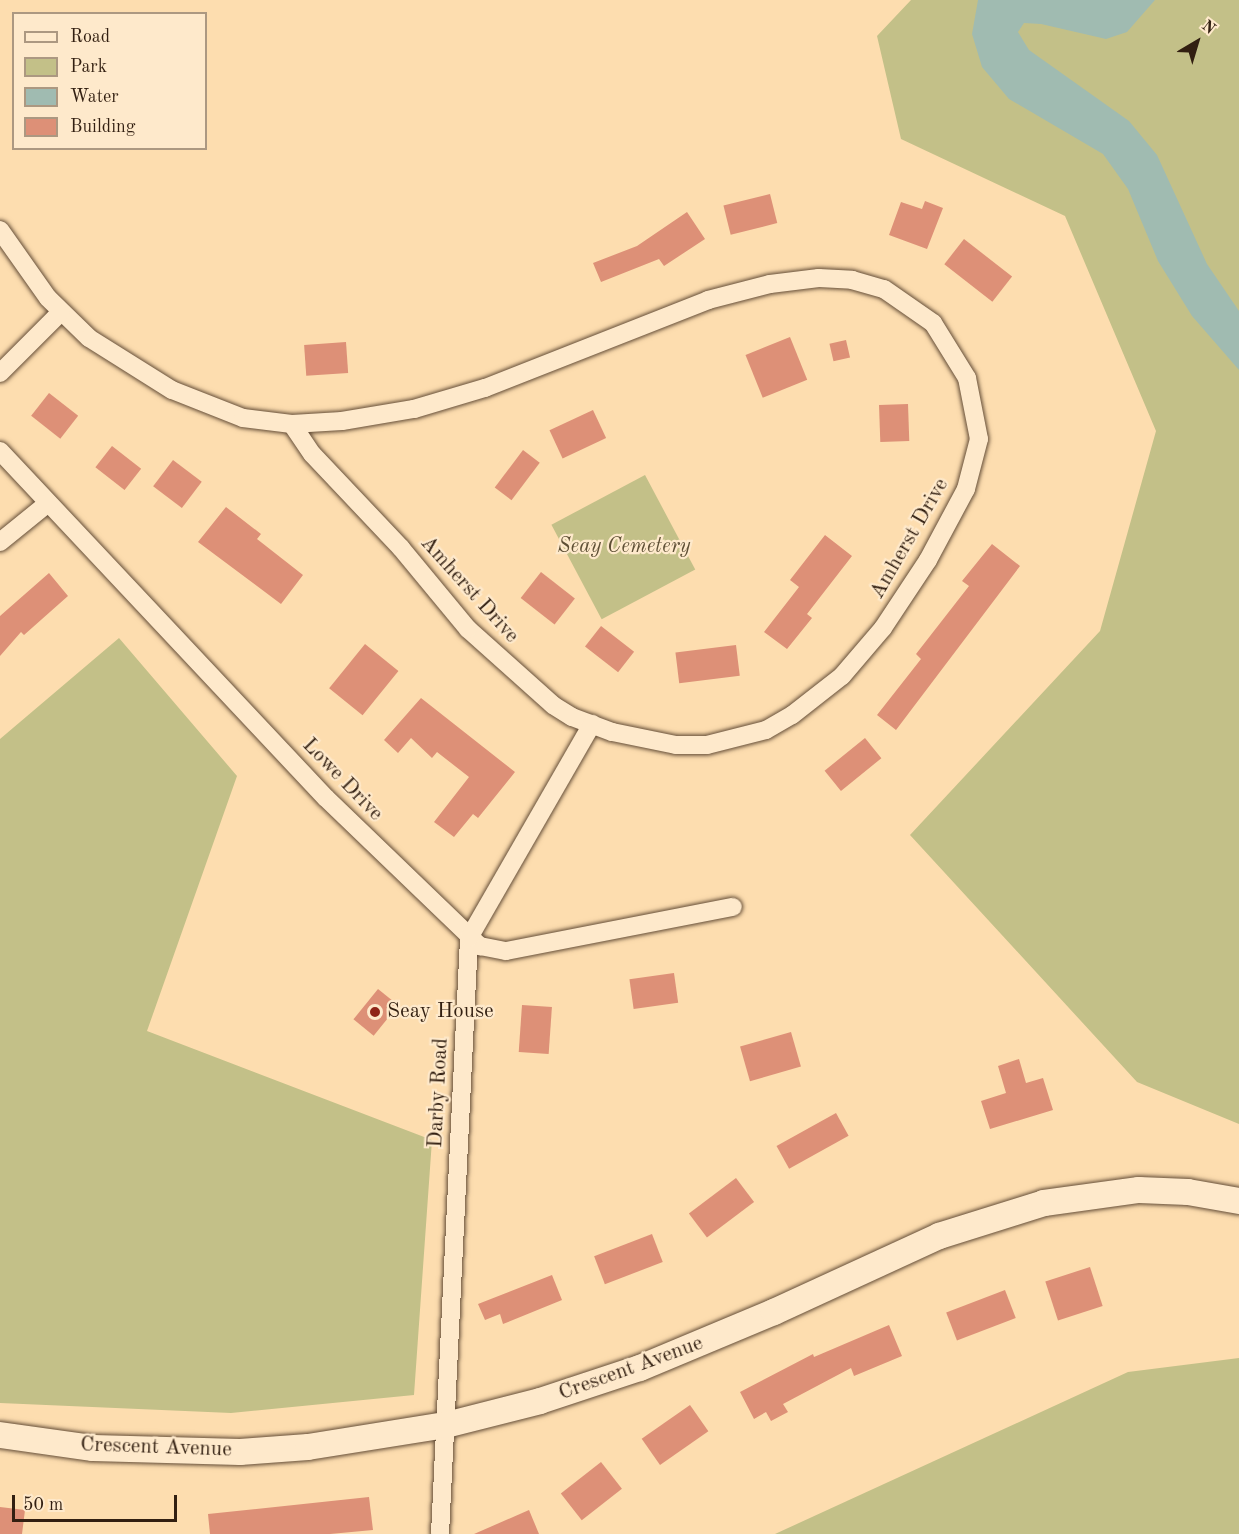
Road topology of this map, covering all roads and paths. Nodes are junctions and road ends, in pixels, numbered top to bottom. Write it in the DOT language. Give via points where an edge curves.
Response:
graph roads {
  1 [pos="0,230"];
  2 [pos="61,312"];
  3 [pos="0,373"];
  4 [pos="292,424"];
  5 [pos="0,451"];
  6 [pos="48,503"];
  7 [pos="0,542"];
  8 [pos="592,724"];
  9 [pos="733,907"];
  10 [pos="469,938"];
  11 [pos="1239,1201"];
  12 [pos="446,1425"];
  13 [pos="0,1435"];
  14 [pos="440,1534"];
  1 -- 2 [label="street, Amherst Drive" via="24,268"];
  2 -- 3 [label="street"];
  2 -- 4 [label="street, Amherst Drive" via="120,360 172,390 243,418"];
  4 -- 8 [label="street, Amherst Drive" via="312,454 401,549 468,629 553,705"];
  4 -- 8 [label="street, Amherst Drive" via="342,421 450,399 553,362 656,318 770,284 819,278 868,284 902,298 933,323 967,378 978,422 977,456 966,489 928,560 864,653 792,715 737,740 676,745"];
  5 -- 6 [label="street, Lowe Drive"];
  6 -- 7 [label="street"];
  6 -- 10 [label="street, Lowe Drive" via="326,798"];
  8 -- 10 [label="street, Darby Road"];
  9 -- 10 [label="street, Lowe Drive" via="506,951 480,946"];
  10 -- 12 [label="street, Darby Road"];
  11 -- 12 [label="street, Crescent Avenue" via="1188,1192 1139,1190 1044,1203 939,1236 640,1368 540,1401"];
  12 -- 13 [label="street, Crescent Avenue" via="308,1447 240,1452 93,1448"];
  12 -- 14 [label="street, Darby Road"];
}
